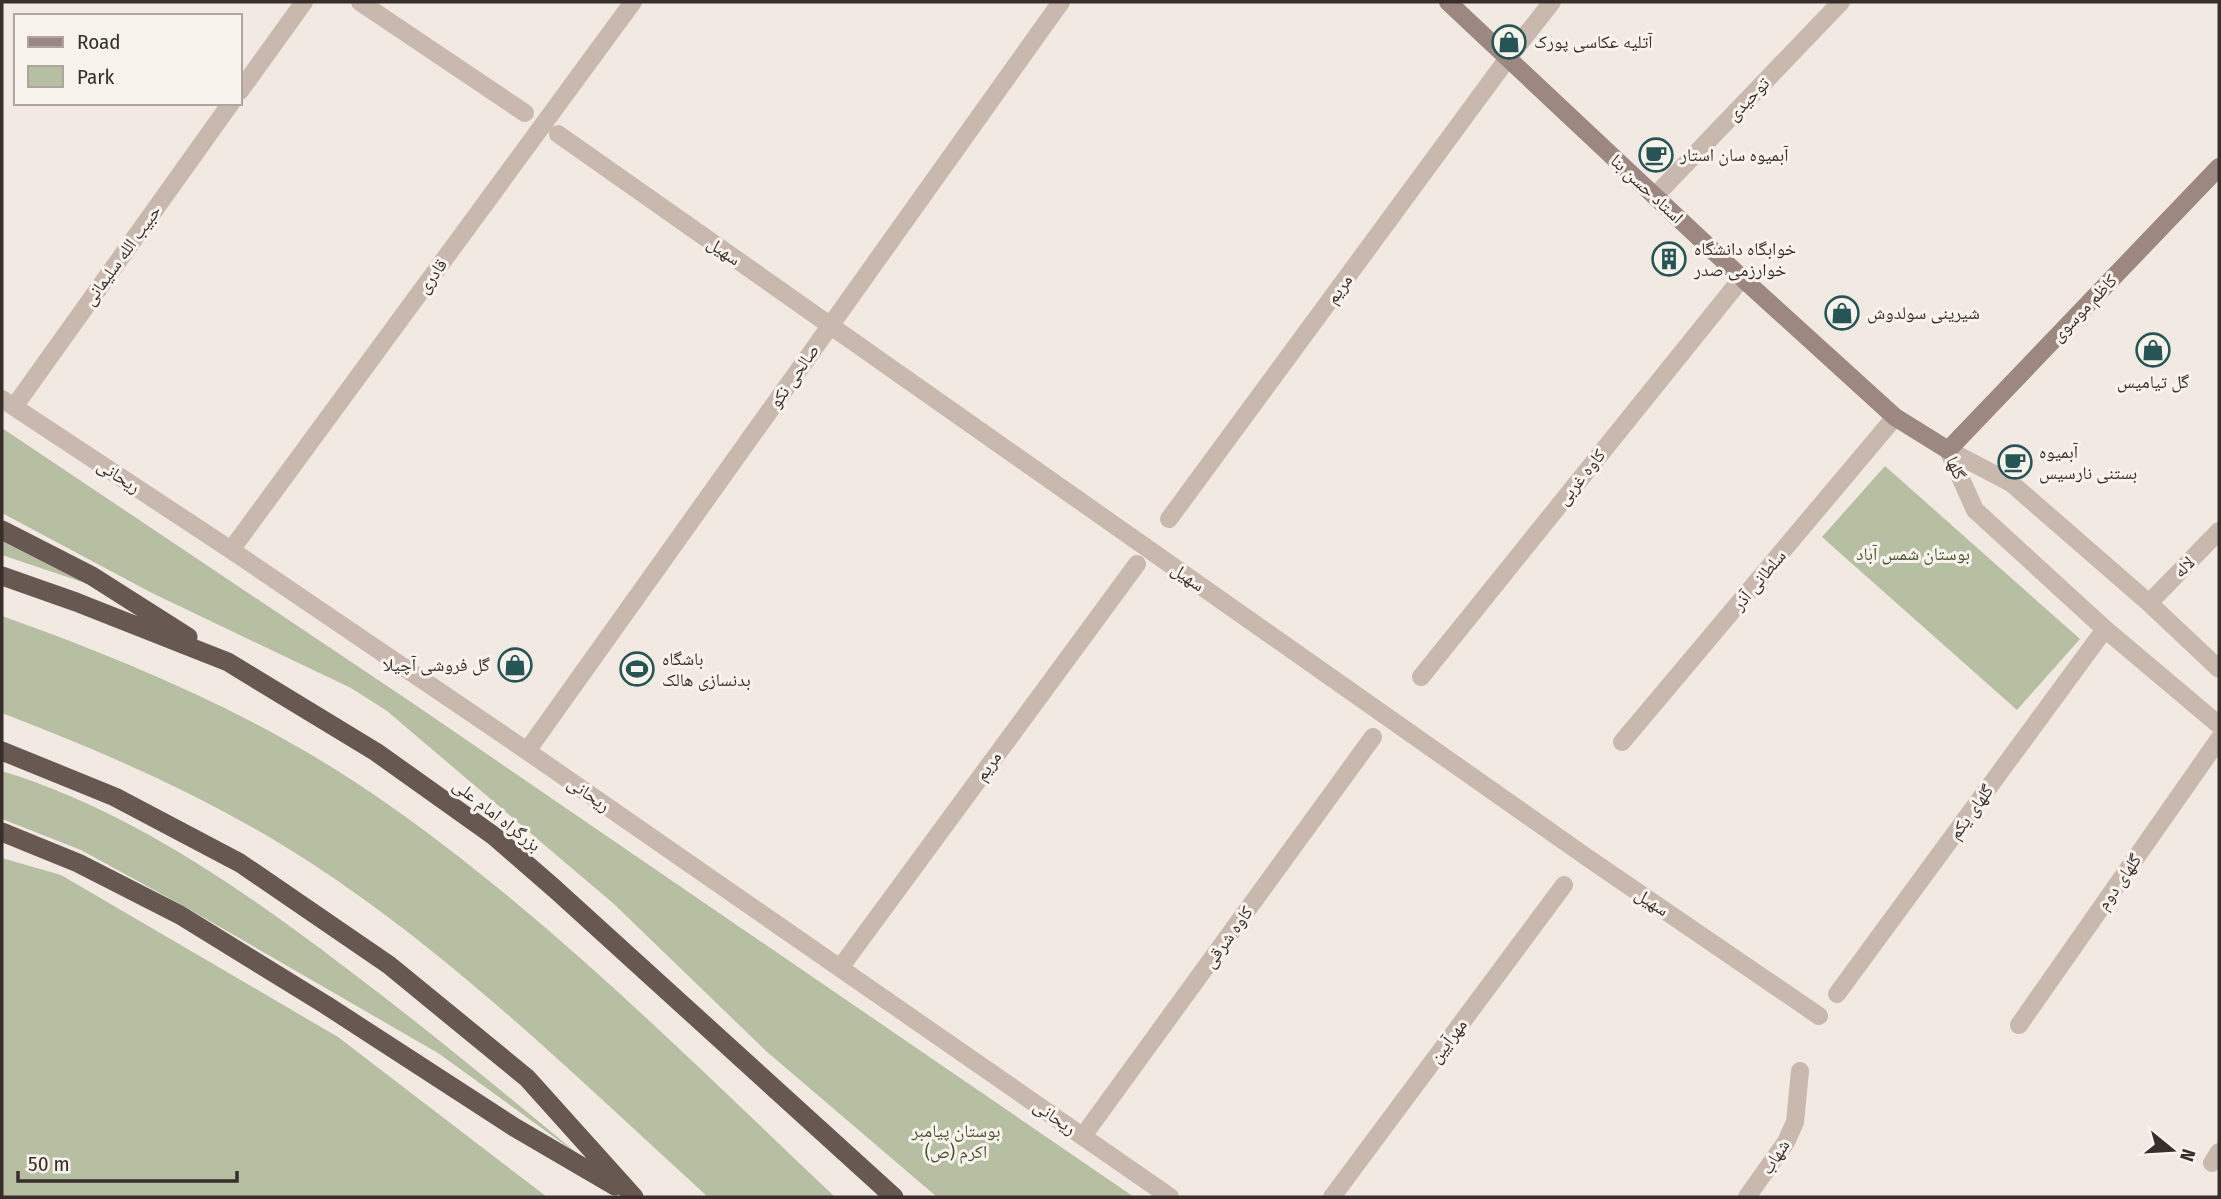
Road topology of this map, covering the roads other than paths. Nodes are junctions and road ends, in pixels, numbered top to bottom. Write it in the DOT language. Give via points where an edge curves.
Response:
graph roads {
  1 [pos="304,2"];
  2 [pos="360,2"];
  3 [pos="633,2"];
  4 [pos="1061,2"];
  5 [pos="1448,2"];
  6 [pos="1552,2"];
  7 [pos="1841,2"];
  8 [pos="1508,58"];
  9 [pos="242,88"];
  10 [pos="230,105"];
  11 [pos="525,113"];
  12 [pos="558,134"];
  13 [pos="2219,167"];
  14 [pos="1655,196"];
  15 [pos="1742,278"];
  16 [pos="830,326"];
  17 [pos="8,403"];
  18 [pos="1895,417"];
  19 [pos="1948,450"];
  20 [pos="1170,519"];
  21 [pos="2,530"];
  22 [pos="2219,531"];
  23 [pos="231,550"];
  24 [pos="1137,564"];
  25 [pos="2,576"];
  26 [pos="2149,603"];
  27 [pos="2105,629"];
  28 [pos="228,662"];
  29 [pos="2219,669"];
  30 [pos="1421,677"];
  31 [pos="2219,726"];
  32 [pos="1373,737"];
  33 [pos="2219,739"];
  34 [pos="1622,742"];
  35 [pos="2,751"];
  36 [pos="527,751"];
  37 [pos="2,832"];
  38 [pos="1564,884"];
  39 [pos="840,968"];
  40 [pos="1837,994"];
  41 [pos="1819,1016"];
  42 [pos="2018,1025"];
  43 [pos="1800,1071"];
  44 [pos="1083,1136"];
  45 [pos="633,1197"];
  46 [pos="894,1197"];
  47 [pos="1170,1197"];
  48 [pos="1332,1197"];
  49 [pos="1747,1197"];
  1 -- 9 [label="street"];
  2 -- 11 [label="street"];
  3 -- 23 [label="street, قادری"];
  4 -- 16 [label="street, صالحی نکو"];
  5 -- 8 [label="main road, استاد حسن بنا"];
  6 -- 8 [label="street, مریم"];
  7 -- 14 [label="street, توحیدی"];
  8 -- 14 [label="main road, استاد حسن بنا"];
  8 -- 20 [label="street, مریم"];
  10 -- 17 [label="street, حبیب الله سلیمانی"];
  12 -- 16 [label="street, سهیل"];
  13 -- 19 [label="main road, کاظم موسوی"];
  14 -- 15 [label="main road, استاد حسن بنا"];
  15 -- 18 [label="main road, استاد حسن بنا"];
  15 -- 30 [label="street, کاوه غربی"];
  16 -- 36 [label="street, صالحی نکو"];
  16 -- 41 [label="street, سهیل"];
  17 -- 23 [label="street, ریحانی"];
  18 -- 19 [label="main road, استاد حسن بنا"];
  18 -- 34 [label="street, سلطانی آذر"];
  19 -- 26 [label="street, گلها" via="2011,483"];
  19 -- 27 [label="street, گلها" via="1975,510"];
  21 -- 28 [label="highway" via="92,576"];
  22 -- 26 [label="street, لاله"];
  23 -- 36 [label="street, ریحانی"];
  24 -- 39 [label="street, مریم"];
  25 -- 28 [label="highway, بزرگراه امام علی"];
  26 -- 29 [label="street, گلها"];
  27 -- 31 [label="street, گلها"];
  27 -- 40 [label="street, گلهای یکم"];
  28 -- 46 [label="highway, بزرگراه امام علی" via="376,751 494,836"];
  32 -- 44 [label="street, کاوه شرقی"];
  33 -- 42 [label="street, گلهای دوم"];
  35 -- 45 [label="highway" via="116,797 240,863 389,965 527,1078"];
  36 -- 39 [label="street, ریحانی"];
  37 -- 45 [label="highway" via="78,863 180,915"];
  38 -- 48 [label="street, مهرآیین"];
  39 -- 44 [label="street, ریحانی"];
  43 -- 49 [label="street, شهاب" via="1795,1122 1786,1143"];
  44 -- 47 [label="street, ریحانی"];
}
